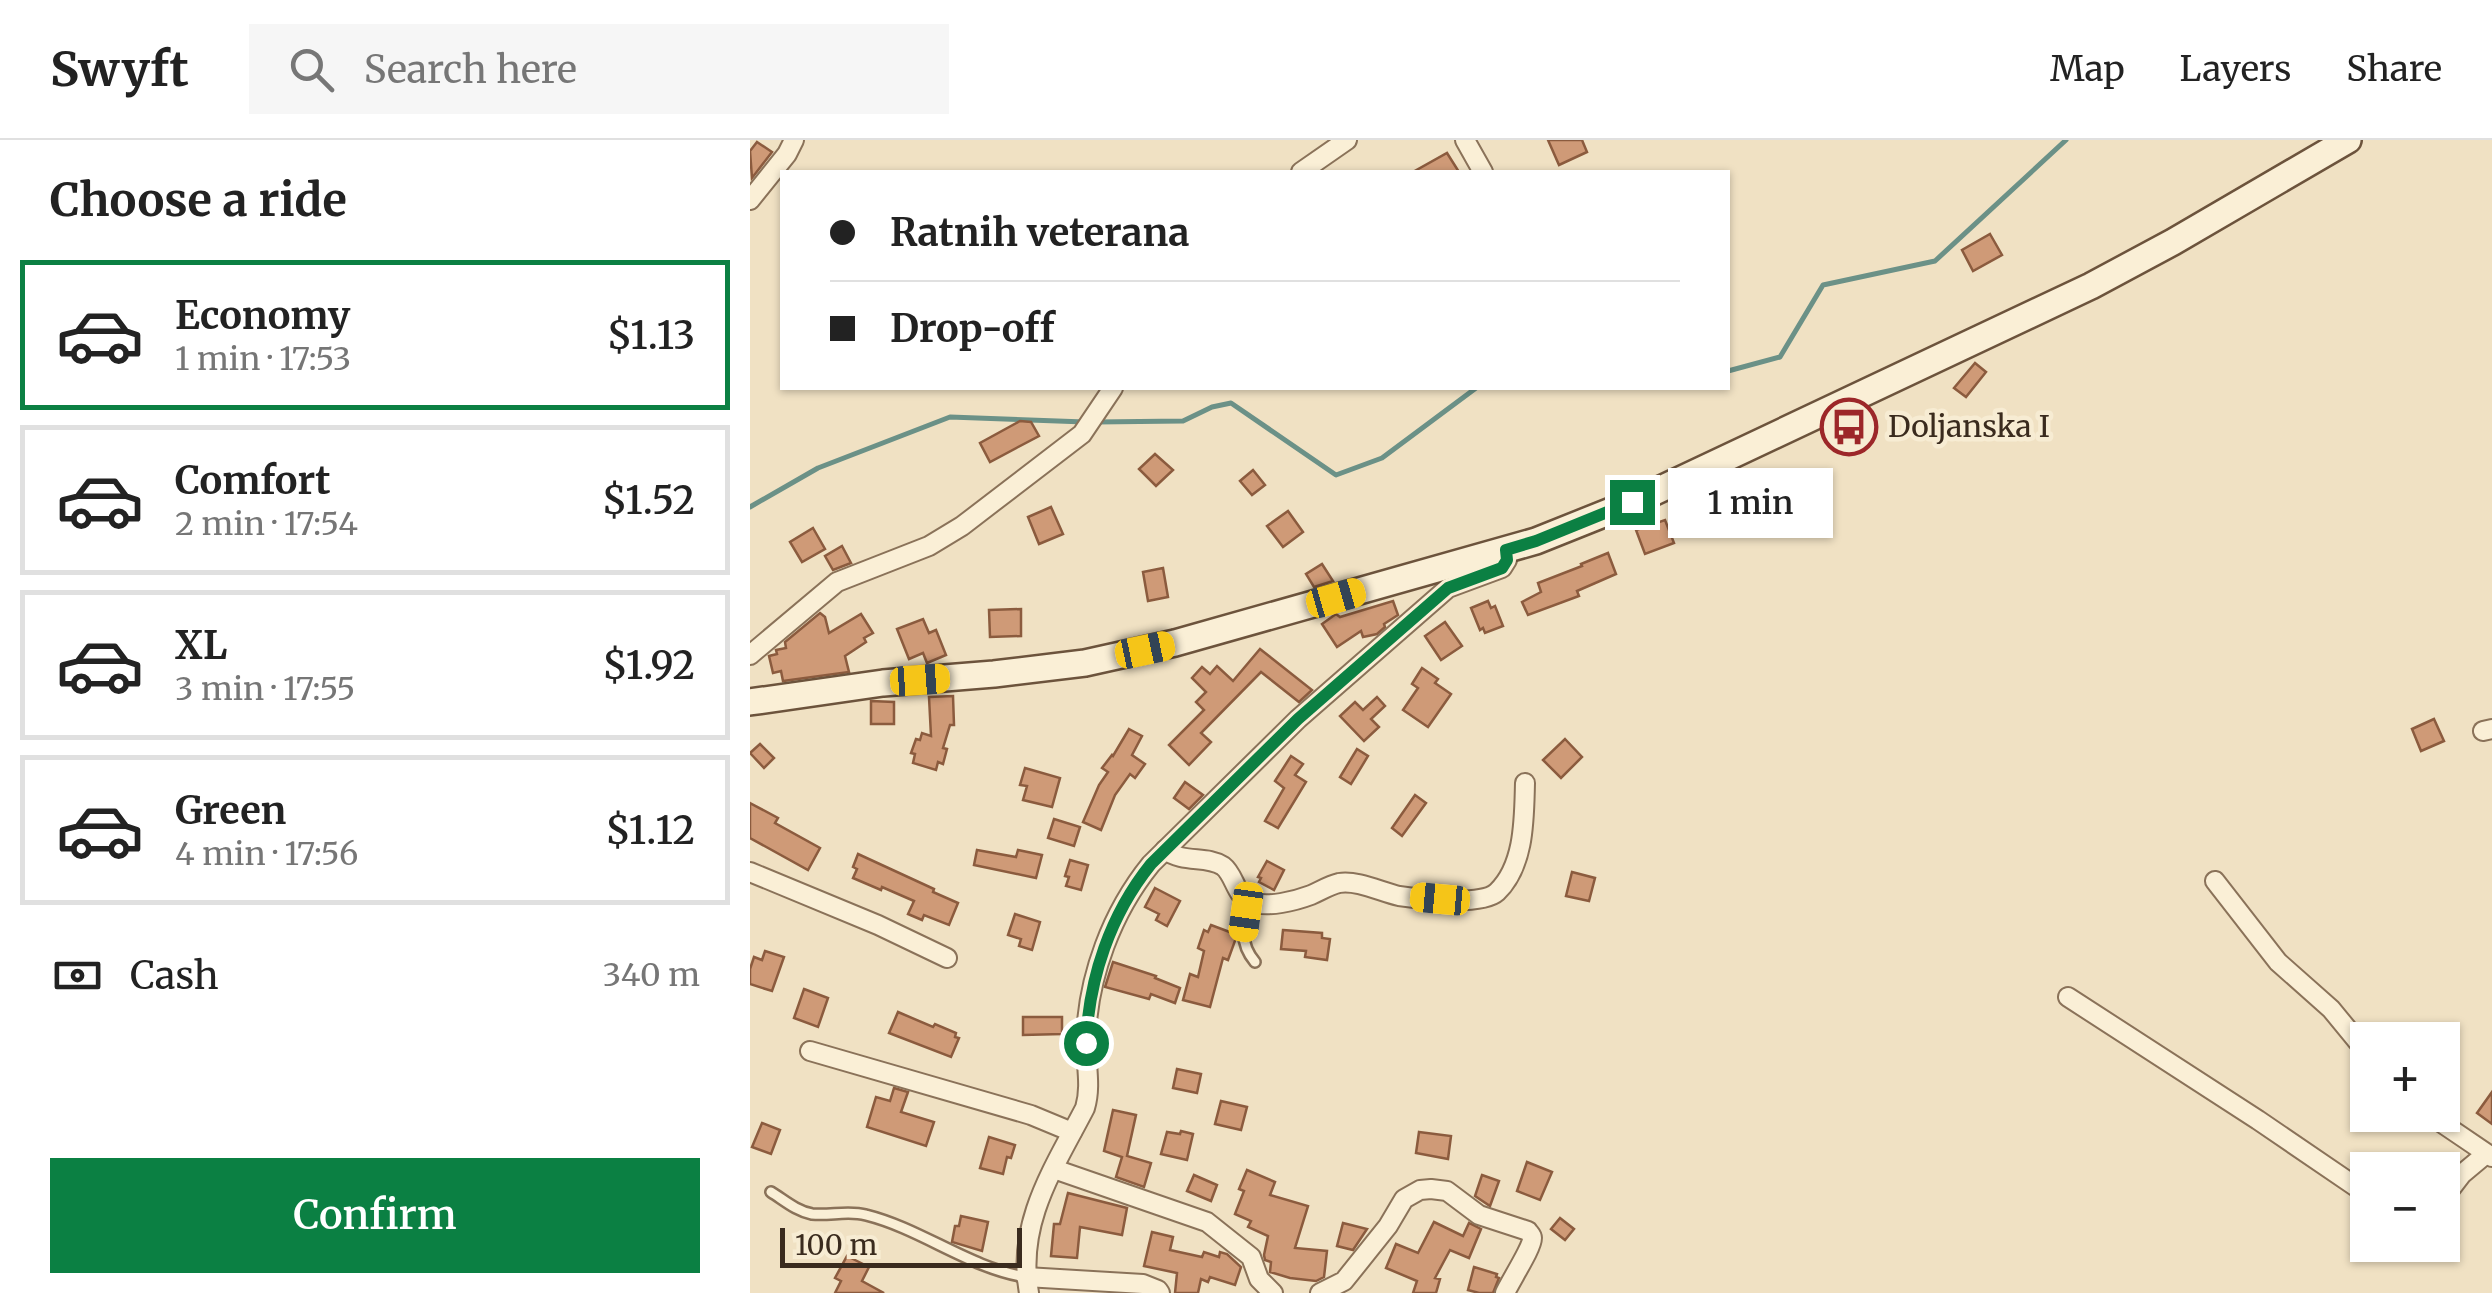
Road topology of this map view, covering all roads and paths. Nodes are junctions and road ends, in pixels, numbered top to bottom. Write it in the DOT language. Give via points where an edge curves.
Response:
graph roads {
  1 [pos="794,140"];
  2 [pos="1346,140"];
  3 [pos="1466,140"];
  4 [pos="2348,140"];
  5 [pos="1304,170"];
  6 [pos="1482,170"];
  7 [pos="750,200"];
  8 [pos="1111,390"];
  9 [pos="1506,550"];
  10 [pos="750,655"];
  11 [pos="750,702"];
  12 [pos="1525,783"];
  13 [pos="1164,850"];
  14 [pos="750,872"];
  15 [pos="2214,880"];
  16 [pos="1250,902"];
  17 [pos="946,958"];
  18 [pos="1255,962"];
  19 [pos="2068,998"];
  20 [pos="2350,1032"];
  21 [pos="810,1051"];
  22 [pos="1072,1132"];
  23 [pos="2454,1132"];
  24 [pos="2489,1156"];
  25 [pos="1054,1169"];
  26 [pos="2460,1177"];
  27 [pos="2350,1183"];
  28 [pos="771,1192"];
  29 [pos="1028,1285"];
  30 [pos="1344,1289"];
  31 [pos="1160,1293"];
  32 [pos="1273,1293"];
  33 [pos="1320,1293"];
  34 [pos="1505,1293"];
  1 -- 7 [label="street"];
  2 -- 5 [label="street"];
  3 -- 6 [label="street"];
  4 -- 9 [label="street" via="2091,286 1632,502"];
  8 -- 10 [label="street" via="1088,426 948,536 830,587"];
  9 -- 11 [label="street" via="1085,662"];
  9 -- 13 [label="street" via="1502,568 1448,588 1298,719"];
  12 -- 16 [label="street" via="1523,836 1513,866 1488,898 1400,896 1342,882 1294,900"];
  13 -- 16 [label="street" via="1220,865"];
  13 -- 22 [label="street" via="1136,883 1097,965 1087,1020 1088,1096"];
  14 -- 17 [label="street"];
  15 -- 20 [label="street" via="2278,962"];
  16 -- 18 [label="lane" via="1243,937"];
  19 -- 27 [label="street"];
  21 -- 22 [label="street"];
  22 -- 25 [label="street"];
  23 -- 24 [label="street"];
  24 -- 26 [label="street"];
  25 -- 29 [label="street" via="1034,1211"];
  25 -- 32 [label="street" via="1207,1222 1251,1258"];
  28 -- 29 [label="lane" via="811,1214 868,1215"];
  29 -- 31 [label="street" via="1142,1284"];
  30 -- 33 [label="street"];
  30 -- 34 [label="street" via="1404,1199 1431,1189 1531,1234 1530,1250"];
}
